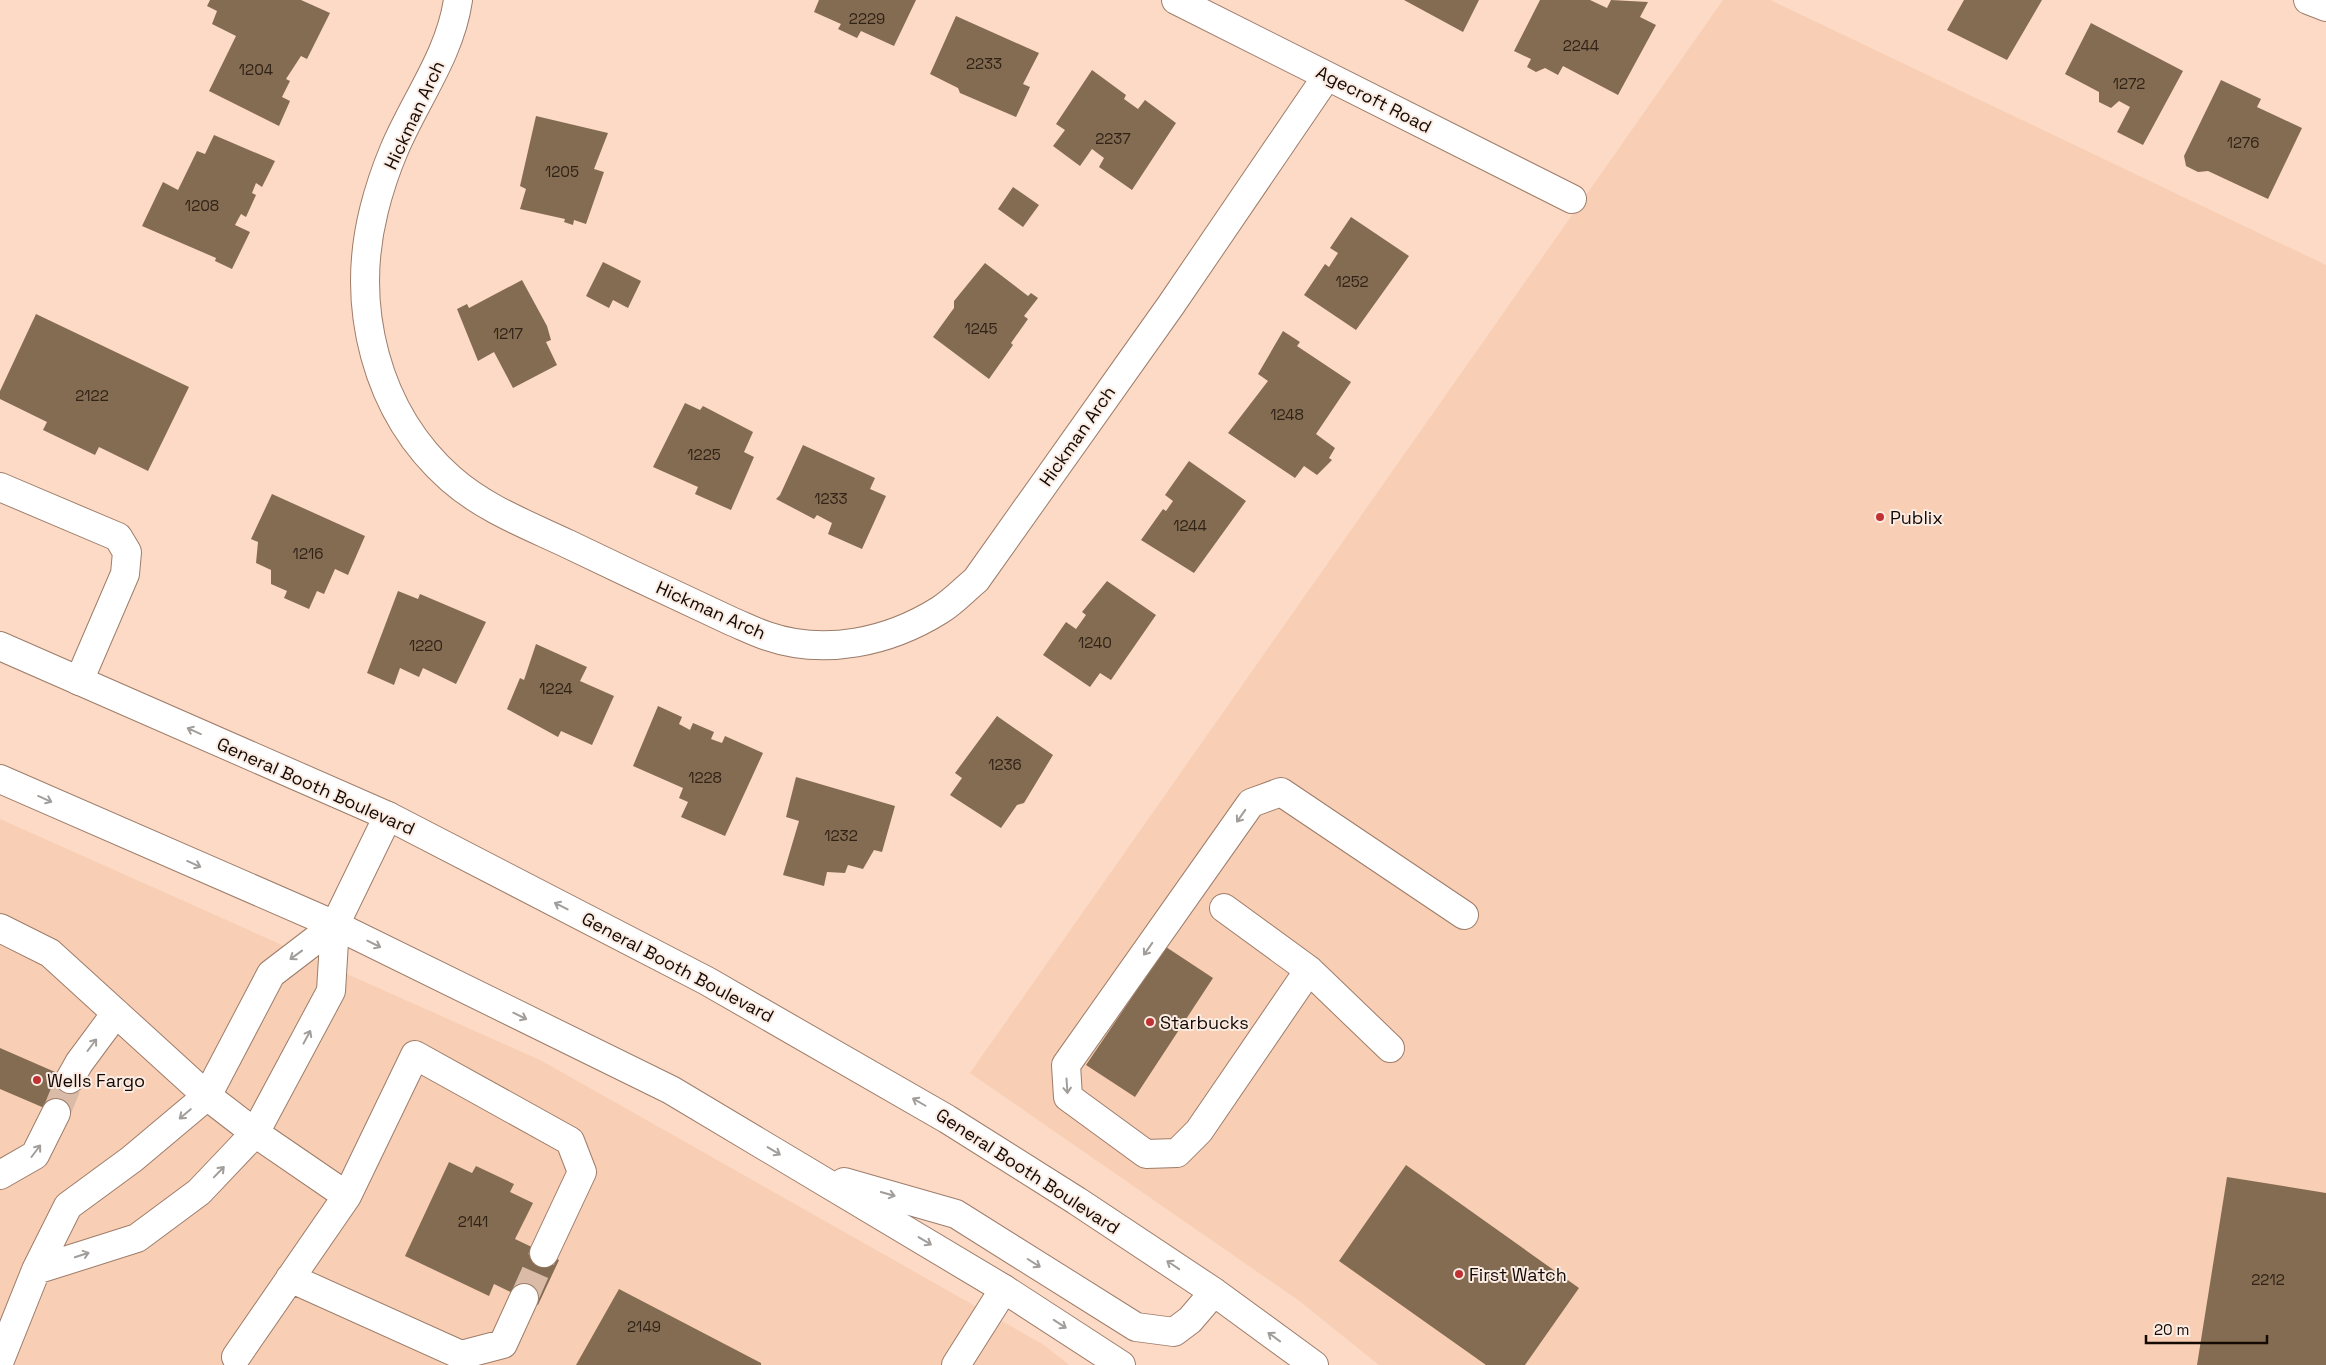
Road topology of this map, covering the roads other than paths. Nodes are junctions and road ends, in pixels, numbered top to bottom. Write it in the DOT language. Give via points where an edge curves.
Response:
graph roads {
  1 [pos="458,0"];
  2 [pos="1176,0"];
  3 [pos="2308,0"];
  4 [pos="2326,7"];
  5 [pos="1328,76"];
  6 [pos="1572,199"];
  7 [pos="0,487"];
  8 [pos="0,646"];
  9 [pos="79,681"];
  10 [pos="0,779"];
  11 [pos="388,816"];
  12 [pos="1224,908"];
  13 [pos="1464,915"];
  14 [pos="336,926"];
  15 [pos="0,928"];
  16 [pos="1309,970"];
  17 [pos="116,1013"];
  18 [pos="1390,1048"];
  19 [pos="70,1079"];
  20 [pos="206,1096"];
  21 [pos="56,1113"];
  22 [pos="255,1134"];
  23 [pos="808,1172"];
  24 [pos="0,1176"];
  25 [pos="347,1196"];
  26 [pos="544,1253"];
  27 [pos="36,1270"];
  28 [pos="290,1278"];
  29 [pos="1004,1289"];
  30 [pos="1214,1292"];
  31 [pos="524,1298"];
  32 [pos="236,1357"];
  33 [pos="0,1360"];
  34 [pos="956,1365"];
  35 [pos="1121,1365"];
  36 [pos="1314,1365"];
  1 -- 5 [label="main road, Hickman Arch" via="439,62 394,150 374,210 365,262 366,312 374,352 391,399 417,441 445,472 491,508 731,621 768,636 816,645 860,643 903,630 942,609 976,580"];
  2 -- 5 [label="main road, Agecroft Road"];
  3 -- 4 [label="main road"];
  5 -- 6 [label="main road, Agecroft Road"];
  7 -- 9 [label="main road" via="118,537 126,552 125,574"];
  8 -- 9 [label="main road, General Booth Boulevard"];
  11 -- 9 [label="main road, General Booth Boulevard, one-way"];
  10 -- 14 [label="main road, one-way"];
  11 -- 14 [label="main road"];
  30 -- 11 [label="main road, General Booth Boulevard, one-way" via="947,1118 834,1052 707,981"];
  12 -- 16 [label="main road"];
  13 -- 16 [label="main road, one-way" via="1281,792 1251,802 1066,1065 1068,1097 1146,1154 1177,1153 1200,1131"];
  14 -- 20 [label="main road, one-way" via="270,974"];
  22 -- 14 [label="main road, one-way" via="331,991"];
  14 -- 23 [label="main road, one-way" via="671,1090"];
  15 -- 17 [label="main road" via="50,953"];
  16 -- 18 [label="main road"];
  19 -- 17 [label="main road, one-way"];
  17 -- 20 [label="main road"];
  20 -- 22 [label="main road"];
  20 -- 27 [label="main road, one-way" via="132,1159 68,1206"];
  24 -- 21 [label="main road, one-way" via="35,1156"];
  22 -- 25 [label="main road"];
  27 -- 22 [label="main road, one-way" via="137,1238 199,1192"];
  23 -- 29 [label="main road, one-way"];
  23 -- 30 [label="main road, one-way" via="956,1214 1136,1327 1174,1332 1190,1320"];
  25 -- 26 [label="main road" via="415,1055 570,1141 582,1172"];
  25 -- 28 [label="main road"];
  27 -- 33 [label="main road"];
  28 -- 31 [label="main road" via="460,1355 503,1344"];
  28 -- 32 [label="main road"];
  29 -- 34 [label="main road"];
  29 -- 35 [label="main road, one-way"];
  36 -- 30 [label="main road, General Booth Boulevard, one-way"];
}
